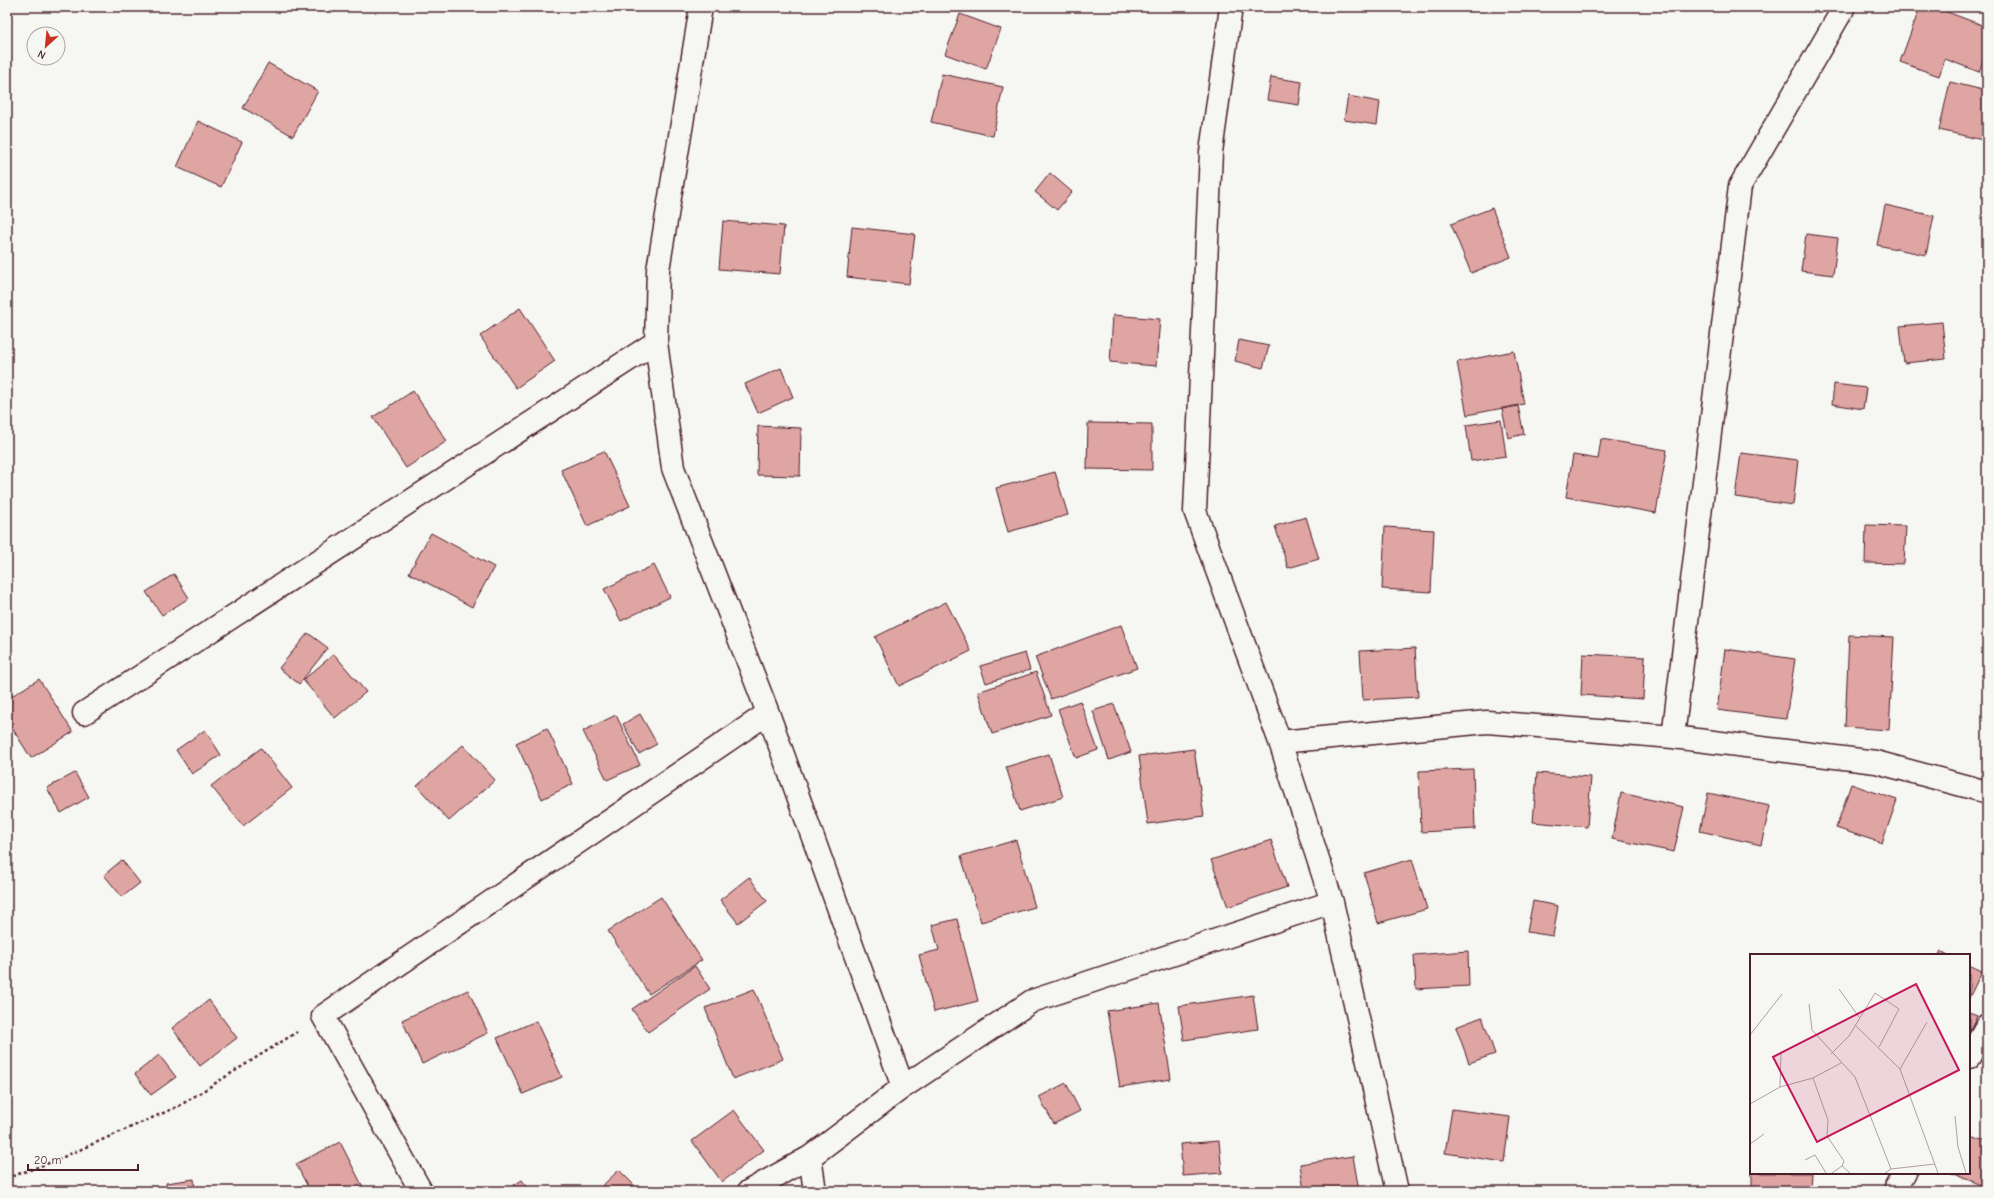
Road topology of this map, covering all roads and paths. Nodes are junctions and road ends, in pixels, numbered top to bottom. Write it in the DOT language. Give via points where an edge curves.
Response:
graph roads {
  1 [pos="701,7"];
  2 [pos="1231,7"];
  3 [pos="1843,7"];
  4 [pos="656,342"];
  5 [pos="84,713"];
  6 [pos="768,713"];
  7 [pos="1673,737"];
  8 [pos="1280,742"];
  9 [pos="1987,792"];
  10 [pos="1332,902"];
  11 [pos="323,1016"];
  12 [pos="1987,1025"];
  13 [pos="1970,1055"];
  14 [pos="903,1087"];
  15 [pos="810,1157"];
  16 [pos="1904,1174"];
  17 [pos="7,1178"];
  18 [pos="421,1191"];
  19 [pos="749,1191"];
  20 [pos="815,1191"];
  21 [pos="1397,1191"];
  22 [pos="1895,1191"];
  1 -- 4 [label="street" via="658,270"];
  2 -- 8 [label="street" via="1211,152 1195,511"];
  3 -- 7 [label="street" via="1740,186"];
  4 -- 5 [label="street"];
  4 -- 6 [label="street" via="673,468"];
  6 -- 11 [label="street"];
  6 -- 14 [label="street"];
  7 -- 8 [label="street" via="1487,722"];
  7 -- 9 [label="street" via="1876,762"];
  8 -- 10 [label="street"];
  10 -- 14 [label="street" via="1032,1001"];
  10 -- 21 [label="street"];
  11 -- 17 [label="path" via="179,1106 52,1162"];
  11 -- 18 [label="street"];
  12 -- 13 [label="street"];
  14 -- 15 [label="street"];
  15 -- 19 [label="street"];
  15 -- 20 [label="street"];
  16 -- 22 [label="street"];
}
